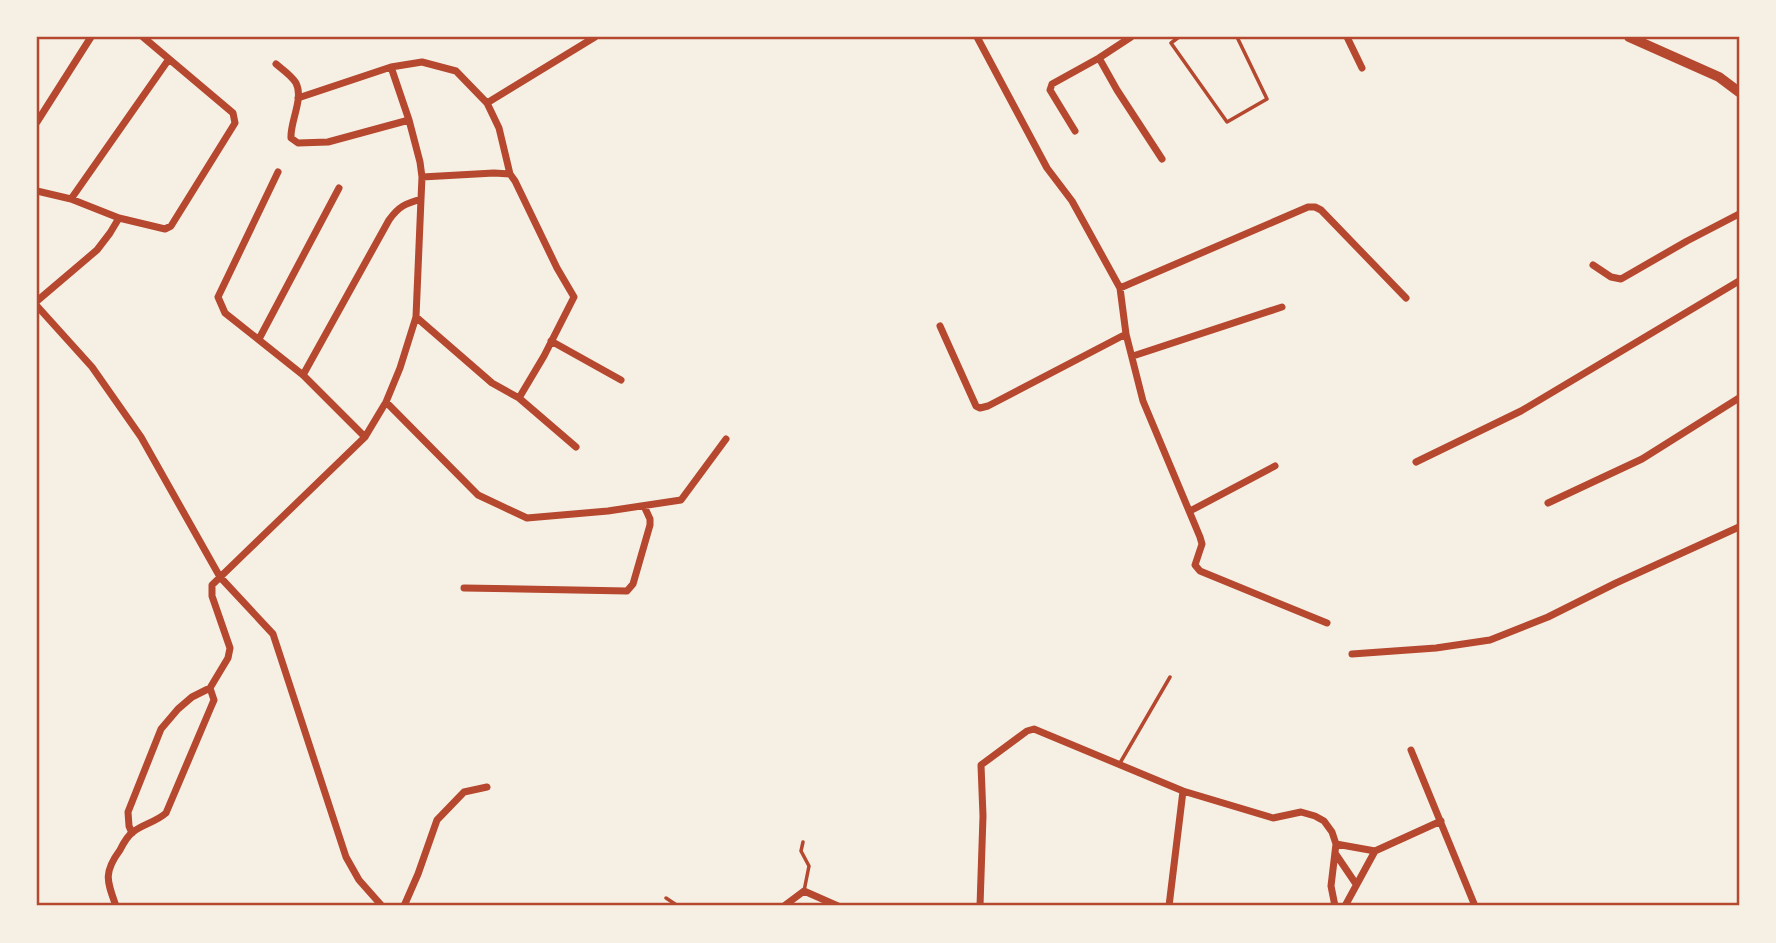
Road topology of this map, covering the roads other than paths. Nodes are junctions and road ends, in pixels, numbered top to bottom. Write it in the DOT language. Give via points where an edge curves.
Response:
graph roads {
  1 [pos="91,37"];
  2 [pos="143,37"];
  3 [pos="595,37"];
  4 [pos="977,37"];
  5 [pos="1131,37"];
  6 [pos="1179,37"];
  7 [pos="1237,37"];
  8 [pos="1348,37"];
  9 [pos="1629,37"];
  10 [pos="1099,58"];
  11 [pos="169,59"];
  12 [pos="276,64"];
  13 [pos="391,67"];
  14 [pos="1362,68"];
  15 [pos="1739,92"];
  16 [pos="298,98"];
  17 [pos="487,103"];
  18 [pos="409,120"];
  19 [pos="37,122"];
  20 [pos="1075,131"];
  21 [pos="1162,159"];
  22 [pos="278,172"];
  23 [pos="510,174"];
  24 [pos="422,177"];
  25 [pos="339,188"];
  26 [pos="37,191"];
  27 [pos="71,199"];
  28 [pos="421,199"];
  29 [pos="1739,214"];
  30 [pos="119,218"];
  31 [pos="1593,265"];
  32 [pos="1739,281"];
  33 [pos="1120,288"];
  34 [pos="1406,298"];
  35 [pos="37,303"];
  36 [pos="1282,307"];
  37 [pos="416,317"];
  38 [pos="940,326"];
  39 [pos="1126,334"];
  40 [pos="259,339"];
  41 [pos="551,341"];
  42 [pos="1133,356"];
  43 [pos="303,375"];
  44 [pos="621,380"];
  45 [pos="519,398"];
  46 [pos="1739,398"];
  47 [pos="386,402"];
  48 [pos="365,437"];
  49 [pos="726,439"];
  50 [pos="576,447"];
  51 [pos="1416,462"];
  52 [pos="1275,466"];
  53 [pos="1548,503"];
  54 [pos="645,506"];
  55 [pos="1189,511"];
  56 [pos="1739,527"];
  57 [pos="220,577"];
  58 [pos="464,588"];
  59 [pos="1327,623"];
  60 [pos="1352,654"];
  61 [pos="1170,677"];
  62 [pos="210,688"];
  63 [pos="1410,750"];
  64 [pos="1119,765"];
  65 [pos="487,787"];
  66 [pos="1182,791"];
  67 [pos="1441,821"];
  68 [pos="132,833"];
  69 [pos="803,842"];
  70 [pos="1336,844"];
  71 [pos="1375,851"];
  72 [pos="1335,853"];
  73 [pos="1356,884"];
  74 [pos="804,891"];
  75 [pos="666,898"];
  76 [pos="116,906"];
  77 [pos="382,906"];
  78 [pos="404,906"];
  79 [pos="678,906"];
  80 [pos="784,906"];
  81 [pos="838,906"];
  82 [pos="980,906"];
  83 [pos="1169,906"];
  84 [pos="1335,906"];
  85 [pos="1345,906"];
  86 [pos="1475,906"];
  1 -- 19 [label="street"];
  2 -- 11 [label="street"];
  3 -- 17 [label="street"];
  4 -- 33 [label="street" via="1047,168 1072,201"];
  5 -- 10 [label="street"];
  6 -- 7 [label="lane" via="1171,43 1227,122 1267,99"];
  8 -- 14 [label="street"];
  9 -- 15 [label="street" via="1719,77"];
  10 -- 20 [label="street" via="1050,87"];
  10 -- 21 [label="street"];
  11 -- 27 [label="street"];
  11 -- 30 [label="street" via="233,113 235,123 171,226 165,229"];
  12 -- 16 [label="street" via="296,84"];
  13 -- 16 [label="street"];
  13 -- 17 [label="street" via="422,62 456,71"];
  13 -- 18 [label="street"];
  16 -- 18 [label="street" via="291,138 298,143 328,142"];
  17 -- 23 [label="street" via="499,128"];
  18 -- 24 [label="street"];
  22 -- 40 [label="street" via="218,297 225,313"];
  23 -- 24 [label="street"];
  23 -- 41 [label="street" via="574,296"];
  24 -- 28 [label="street"];
  25 -- 40 [label="street"];
  26 -- 27 [label="street"];
  27 -- 30 [label="street"];
  28 -- 37 [label="street"];
  28 -- 43 [label="street" via="405,204 388,219"];
  29 -- 31 [label="street" via="1621,279"];
  30 -- 35 [label="street" via="97,250"];
  32 -- 51 [label="street" via="1521,411"];
  33 -- 34 [label="street" via="1308,206 1321,210"];
  33 -- 39 [label="street"];
  35 -- 57 [label="street" via="92,367 141,437"];
  36 -- 42 [label="street"];
  37 -- 45 [label="street" via="492,383"];
  37 -- 47 [label="street"];
  38 -- 39 [label="street" via="980,408"];
  39 -- 42 [label="street"];
  40 -- 43 [label="street"];
  41 -- 44 [label="street"];
  41 -- 45 [label="street"];
  42 -- 55 [label="street" via="1143,401"];
  43 -- 48 [label="street"];
  45 -- 50 [label="street"];
  46 -- 53 [label="street" via="1642,460"];
  47 -- 48 [label="street"];
  47 -- 54 [label="street" via="478,495 527,518"];
  48 -- 57 [label="street"];
  49 -- 54 [label="street" via="683,498"];
  52 -- 55 [label="street"];
  54 -- 58 [label="street" via="650,525 627,591"];
  55 -- 59 [label="street" via="1202,544 1195,562 1200,571"];
  56 -- 60 [label="street" via="1490,640"];
  57 -- 62 [label="street" via="211,590 229,648"];
  57 -- 77 [label="street" via="273,634 346,857"];
  61 -- 64 [label="lane"];
  62 -- 68 [label="street" via="214,700 166,813"];
  62 -- 68 [label="street" via="192,697 161,729 128,812"];
  63 -- 67 [label="street"];
  64 -- 66 [label="street"];
  64 -- 82 [label="street" via="1034,729 981,765"];
  65 -- 78 [label="street" via="464,792 437,820"];
  66 -- 70 [label="street" via="1273,818 1301,812 1315,816 1324,821"];
  66 -- 83 [label="street"];
  67 -- 71 [label="street"];
  67 -- 86 [label="street"];
  68 -- 76 [label="street" via="108,869"];
  69 -- 74 [label="lane" via="801,851 809,866"];
  70 -- 71 [label="street"];
  70 -- 72 [label="street"];
  71 -- 73 [label="street"];
  72 -- 73 [label="street"];
  72 -- 84 [label="street" via="1331,886"];
  73 -- 85 [label="street"];
  74 -- 80 [label="street"];
  74 -- 81 [label="street"];
  75 -- 79 [label="lane"];
}
